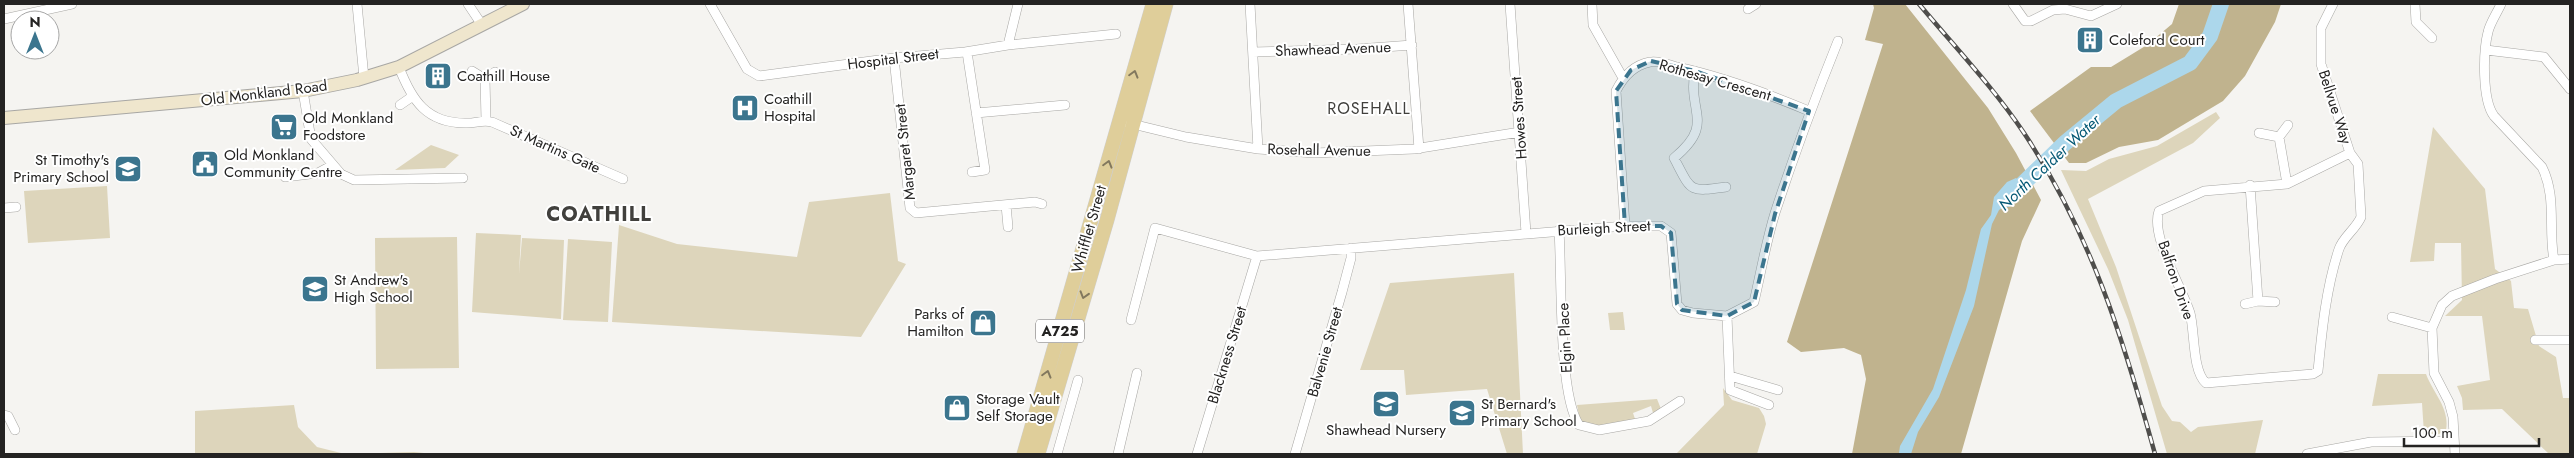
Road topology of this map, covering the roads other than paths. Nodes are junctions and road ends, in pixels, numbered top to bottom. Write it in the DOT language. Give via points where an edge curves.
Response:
graph roads {
  1 [pos="72,4"];
  2 [pos="357,4"];
  3 [pos="468,4"];
  4 [pos="523,4"];
  5 [pos="710,4"];
  6 [pos="1018,4"];
  7 [pos="1153,4"];
  8 [pos="1166,4"];
  9 [pos="1250,4"];
  10 [pos="1408,4"];
  11 [pos="1510,4"];
  12 [pos="1756,4"];
  13 [pos="2013,4"];
  14 [pos="2117,4"];
  15 [pos="2333,4"];
  16 [pos="2415,4"];
  17 [pos="2501,4"];
  18 [pos="1592,5"];
  19 [pos="48,6"];
  20 [pos="1748,9"];
  21 [pos="4,19"];
  22 [pos="482,25"];
  23 [pos="1116,34"];
  24 [pos="2432,38"];
  25 [pos="1838,41"];
  26 [pos="1008,44"];
  27 [pos="1412,45"];
  28 [pos="2486,50"];
  29 [pos="967,52"];
  30 [pos="1253,52"];
  31 [pos="894,58"];
  32 [pos="399,67"];
  33 [pos="472,71"];
  34 [pos="1695,71"];
  35 [pos="495,72"];
  36 [pos="364,78"];
  37 [pos="1623,78"];
  38 [pos="485,79"];
  39 [pos="2570,89"];
  40 [pos="303,91"];
  41 [pos="413,96"];
  42 [pos="400,105"];
  43 [pos="1065,105"];
  44 [pos="1809,111"];
  45 [pos="976,113"];
  46 [pos="4,118"];
  47 [pos="486,120"];
  48 [pos="1126,122"];
  49 [pos="2288,125"];
  50 [pos="1520,132"];
  51 [pos="2259,133"];
  52 [pos="2279,137"];
  53 [pos="1258,149"];
  54 [pos="1419,149"];
  55 [pos="2350,153"];
  56 [pos="333,165"];
  57 [pos="972,172"];
  58 [pos="285,177"];
  59 [pos="462,178"];
  60 [pos="623,179"];
  61 [pos="2287,184"];
  62 [pos="2250,185"];
  63 [pos="1726,187"];
  64 [pos="1042,204"];
  65 [pos="1006,205"];
  66 [pos="16,207"];
  67 [pos="4,208"];
  68 [pos="1625,226"];
  69 [pos="1008,228"];
  70 [pos="1560,230"];
  71 [pos="1526,233"];
  72 [pos="1351,248"];
  73 [pos="1257,256"];
  74 [pos="2570,259"];
  75 [pos="2554,260"];
  76 [pos="2258,301"];
  77 [pos="2275,302"];
  78 [pos="2245,304"];
  79 [pos="1727,316"];
  80 [pos="2392,317"];
  81 [pos="1131,320"];
  82 [pos="2432,328"];
  83 [pos="2536,340"];
  84 [pos="2570,340"];
  85 [pos="1137,373"];
  86 [pos="1730,376"];
  87 [pos="1078,380"];
  88 [pos="1778,390"];
  89 [pos="1680,400"];
  90 [pos="1769,405"];
  91 [pos="4,415"];
  92 [pos="15,430"];
  93 [pos="2453,441"];
  94 [pos="2355,449"];
  95 [pos="1024,454"];
  96 [pos="1038,454"];
  97 [pos="1057,454"];
  98 [pos="1118,454"];
  99 [pos="1197,454"];
  100 [pos="1295,454"];
  101 [pos="2307,454"];
  102 [pos="2455,454"];
  1 -- 19 [label="street"];
  2 -- 36 [label="street"];
  3 -- 22 [label="street"];
  4 -- 22 [label="street, Old Monkland Road"];
  5 -- 31 [label="street, Hospital Street" via="747,69 759,76"];
  6 -- 26 [label="street"];
  48 -- 7 [label="main road, Whifflet Street / A725, one-way"];
  8 -- 48 [label="main road, Whifflet Street / A725"];
  9 -- 30 [label="street"];
  10 -- 27 [label="street"];
  11 -- 50 [label="street, Howes Street"];
  12 -- 20 [label="street"];
  13 -- 14 [label="street" via="2025,21 2031,21 2064,9 2091,16"];
  15 -- 55 [label="street, Bellvue Way" via="2321,28 2321,64"];
  16 -- 24 [label="street" via="2416,22"];
  17 -- 28 [label="street" via="2488,31"];
  18 -- 37 [label="street" via="1592,24"];
  19 -- 21 [label="street"];
  22 -- 32 [label="street, Old Monkland Road"];
  23 -- 26 [label="street, Hospital Street"];
  25 -- 44 [label="street"];
  26 -- 29 [label="street, Hospital Street"];
  27 -- 30 [label="street, Shawhead Avenue" via="1357,50"];
  27 -- 54 [label="street"];
  28 -- 39 [label="street" via="2544,57"];
  28 -- 75 [label="street" via="2486,93 2490,111 2545,174 2551,196"];
  29 -- 31 [label="street, Hospital Street"];
  29 -- 45 [label="street"];
  30 -- 53 [label="street"];
  31 -- 65 [label="street, Margaret Street" via="910,208 916,213"];
  32 -- 36 [label="street, Old Monkland Road"];
  32 -- 41 [label="street"];
  33 -- 38 [label="street"];
  34 -- 37 [label="street, Rothesay Crescent" via="1651,61 1631,70"];
  34 -- 44 [label="street, Rothesay Crescent"];
  34 -- 63 [label="street" via="1697,131 1691,144 1674,158 1689,186 1697,191"];
  35 -- 38 [label="street"];
  36 -- 40 [label="street, Old Monkland Road"];
  37 -- 68 [label="street" via="1616,91"];
  38 -- 47 [label="street"];
  40 -- 46 [label="street, Old Monkland Road"];
  40 -- 56 [label="street" via="311,139"];
  41 -- 42 [label="street"];
  41 -- 47 [label="street" via="431,117 438,120 468,124"];
  43 -- 45 [label="street"];
  44 -- 79 [label="street" via="1775,214 1754,302"];
  45 -- 57 [label="street" via="985,170"];
  47 -- 60 [label="street, St Martins Gate"];
  48 -- 53 [label="street, Rosehall Avenue" via="1186,137"];
  95 -- 48 [label="main road, Whifflet Street / A725, one-way"];
  48 -- 96 [label="main road, Whifflet Street / A725, one-way" via="1107,220"];
  49 -- 52 [label="street"];
  50 -- 54 [label="street, Rosehall Avenue"];
  50 -- 71 [label="street, Howes Street"];
  51 -- 52 [label="street"];
  52 -- 61 [label="street"];
  53 -- 54 [label="street, Rosehall Avenue" via="1314,153"];
  55 -- 61 [label="street, Balfron Drive"];
  55 -- 62 [label="street, Balfron Drive" via="2358,164 2361,217 2340,246 2323,318 2318,371 2314,374 2206,383 2199,374 2190,313 2163,248 2157,217 2159,211 2204,191"];
  56 -- 58 [label="street" via="318,173"];
  56 -- 59 [label="street" via="341,174 354,180"];
  61 -- 62 [label="street, Balfron Drive"];
  62 -- 76 [label="street"];
  64 -- 65 [label="street, Margaret Street"];
  65 -- 69 [label="street"];
  66 -- 67 [label="street"];
  68 -- 70 [label="street, Burleigh Street"];
  68 -- 79 [label="street, Burleigh Street" via="1661,226 1671,234 1677,304 1682,310"];
  70 -- 71 [label="street, Burleigh Street"];
  70 -- 89 [label="street, Elgin Place" via="1566,371 1574,418 1579,425 1599,430 1649,420"];
  71 -- 72 [label="street, Burleigh Street"];
  72 -- 73 [label="street, Burleigh Street"];
  72 -- 100 [label="street, Balvenie Street" via="1342,292"];
  73 -- 81 [label="street, Burleigh Street" via="1155,228"];
  73 -- 99 [label="street, Blackness Street"];
  74 -- 75 [label="street"];
  75 -- 82 [label="street" via="2452,296 2442,305"];
  76 -- 77 [label="street"];
  76 -- 78 [label="street"];
  79 -- 86 [label="street"];
  80 -- 82 [label="street"];
  82 -- 93 [label="street" via="2434,373 2449,402"];
  83 -- 84 [label="street"];
  85 -- 98 [label="street"];
  86 -- 88 [label="street"];
  86 -- 90 [label="street" via="1730,390"];
  87 -- 97 [label="street"];
  91 -- 92 [label="street" via="8,416"];
  93 -- 94 [label="street" via="2371,442"];
  93 -- 102 [label="street"];
  94 -- 101 [label="street"];
}
